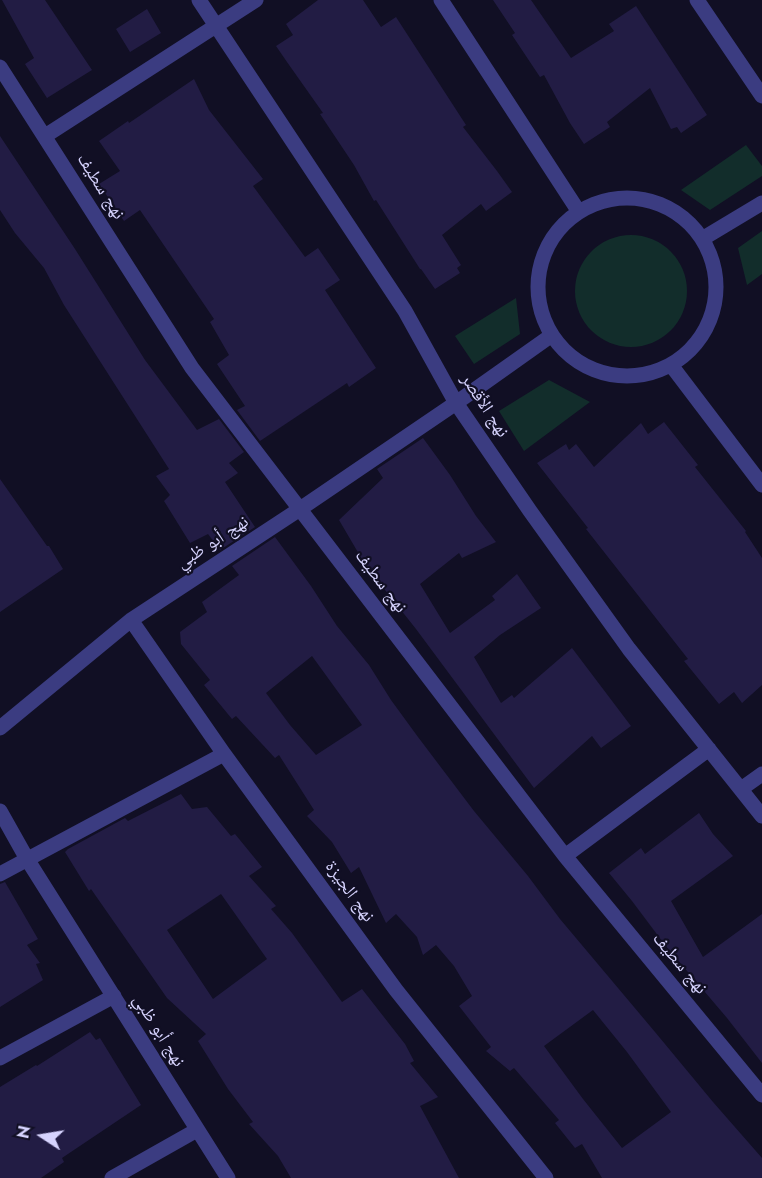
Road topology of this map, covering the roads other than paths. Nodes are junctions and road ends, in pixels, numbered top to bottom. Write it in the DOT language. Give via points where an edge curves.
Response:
graph roads {
  1 [pos="199,0"];
  2 [pos="256,0"];
  3 [pos="441,0"];
  4 [pos="697,0"];
  5 [pos="216,26"];
  6 [pos="0,67"];
  7 [pos="762,96"];
  8 [pos="45,136"];
  9 [pos="762,203"];
  10 [pos="579,212"];
  11 [pos="702,239"];
  12 [pos="552,335"];
  13 [pos="671,365"];
  14 [pos="456,403"];
  15 [pos="762,484"];
  16 [pos="300,509"];
  17 [pos="131,620"];
  18 [pos="0,728"];
  19 [pos="709,749"];
  20 [pos="225,754"];
  21 [pos="762,774"];
  22 [pos="741,789"];
  23 [pos="0,811"];
  24 [pos="762,816"];
  25 [pos="565,856"];
  26 [pos="27,859"];
  27 [pos="0,874"];
  28 [pos="114,996"];
  29 [pos="0,1058"];
  30 [pos="762,1095"];
  31 [pos="197,1130"];
  32 [pos="112,1178"];
  33 [pos="228,1178"];
  34 [pos="546,1178"];
  1 -- 5 [label="street, نهج الأقصر"];
  2 -- 5 [label="street"];
  3 -- 10 [label="street"];
  4 -- 7 [label="street"];
  5 -- 8 [label="street"];
  5 -- 14 [label="street, نهج الأقصر" via="405,311"];
  6 -- 8 [label="street, نهج سطيف"];
  8 -- 16 [label="street, نهج سطيف" via="192,368"];
  9 -- 11 [label="street"];
  10 -- 11 [label="street" via="605,201 633,198 660,204 684,218"];
  10 -- 12 [label="street" via="548,246 541,268 538,291 542,314"];
  11 -- 13 [label="street" via="717,285 714,309 705,331"];
  12 -- 13 [label="street" via="584,366 605,374 650,374"];
  12 -- 14 [label="street, نهج أبو ظبي"];
  13 -- 15 [label="street"];
  14 -- 16 [label="street, نهج أبو ظبي"];
  14 -- 19 [label="street, نهج الأقصر" via="623,639"];
  16 -- 17 [label="street, نهج أبو ظبي"];
  16 -- 25 [label="street, نهج سطيف"];
  17 -- 18 [label="street, نهج أبو ظبي"];
  17 -- 20 [label="street, نهج الجيزة"];
  19 -- 22 [label="street, نهج الأقصر"];
  19 -- 25 [label="street"];
  20 -- 26 [label="street"];
  20 -- 34 [label="street, نهج الجيزة" via="396,990"];
  21 -- 22 [label="street"];
  22 -- 24 [label="street, نهج الأقصر"];
  23 -- 26 [label="street, نهج أبو ظبي"];
  25 -- 30 [label="street, نهج سطيف"];
  26 -- 27 [label="street"];
  26 -- 28 [label="street, نهج أبو ظبي"];
  28 -- 29 [label="street"];
  28 -- 31 [label="street, نهج أبو ظبي"];
  31 -- 32 [label="street"];
  31 -- 33 [label="street, نهج أبو ظبي"];
}
